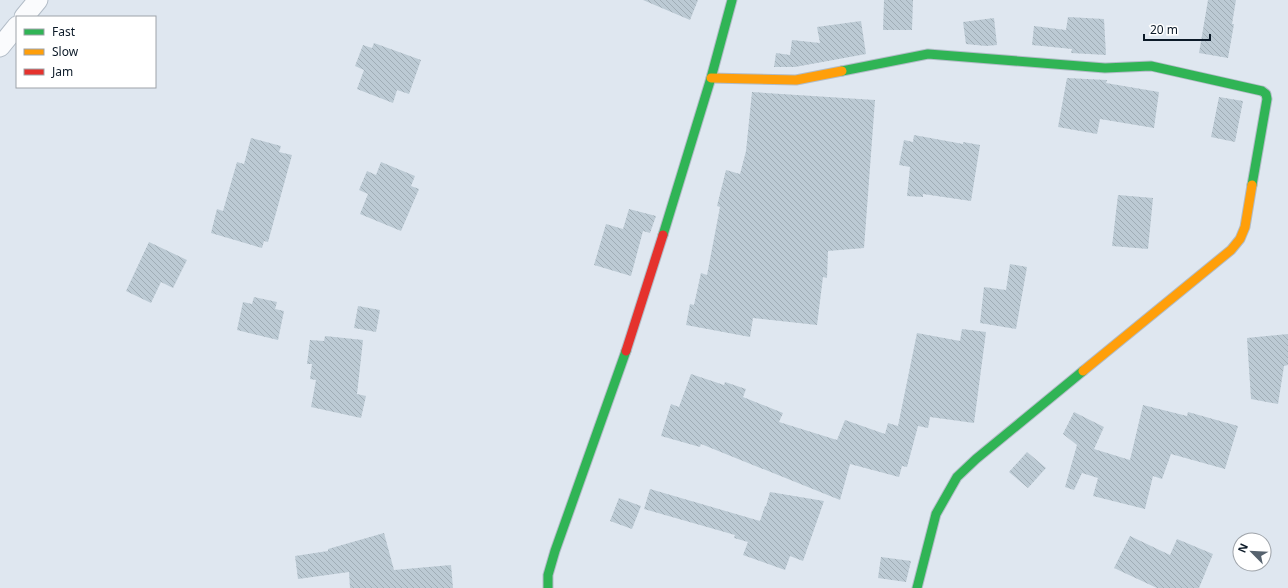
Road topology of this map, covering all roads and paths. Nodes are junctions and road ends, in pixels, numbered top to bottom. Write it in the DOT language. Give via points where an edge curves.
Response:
graph roads {
  1 [pos="38,0"];
  2 [pos="732,0"];
  3 [pos="25,16"];
  4 [pos="16,27"];
  5 [pos="0,47"];
  6 [pos="711,78"];
  7 [pos="548,588"];
  8 [pos="917,588"];
  1 -- 3 [label="street"];
  2 -- 6 [label="street"];
  4 -- 5 [label="street"];
  6 -- 7 [label="street" via="634,329 555,551 548,576"];
  6 -- 8 [label="street" via="796,80 928,54 1105,68 1151,66 1255,89 1266,94 1245,227 1240,239 1231,250 982,454 958,477 936,514"];
}
